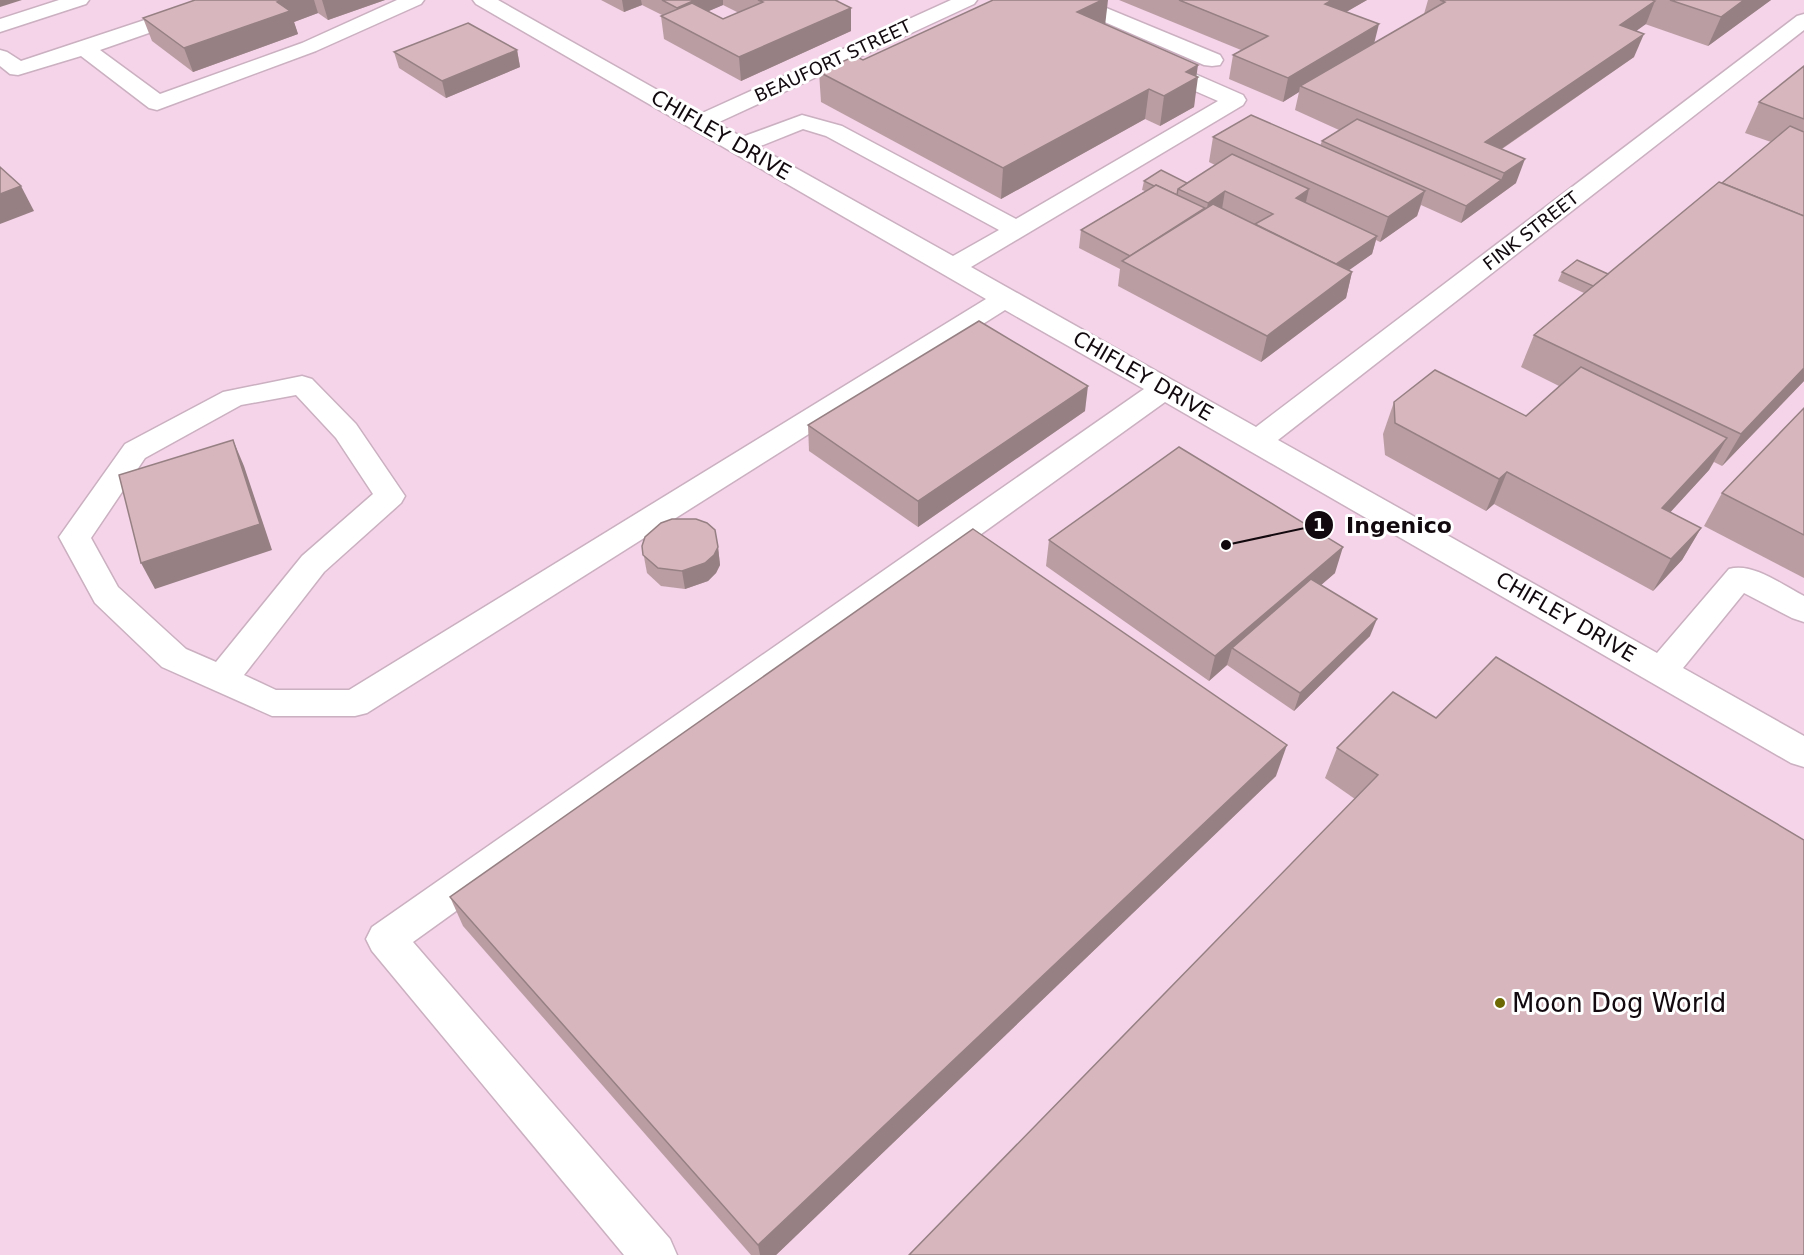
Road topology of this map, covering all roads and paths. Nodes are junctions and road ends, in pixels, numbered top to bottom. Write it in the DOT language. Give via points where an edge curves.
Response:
graph roads {
  1 [pos="79,0"];
  2 [pos="225,0"];
  3 [pos="414,0"];
  4 [pos="483,0"];
  5 [pos="967,0"];
  6 [pos="1070,0"];
  7 [pos="1804,20"];
  8 [pos="0,26"];
  9 [pos="84,48"];
  10 [pos="0,56"];
  11 [pos="1137,57"];
  12 [pos="1212,60"];
  13 [pos="699,123"];
  14 [pos="740,146"];
  15 [pos="1016,229"];
  16 [pos="953,267"];
  17 [pos="1006,298"];
  18 [pos="1164,388"];
  19 [pos="1257,441"];
  20 [pos="1804,610"];
  21 [pos="1661,671"];
  22 [pos="221,680"];
  23 [pos="1804,753"];
  24 [pos="654,1255"];
  1 -- 8 [label="street"];
  2 -- 9 [label="street"];
  3 -- 9 [label="street" via="309,47 157,103"];
  4 -- 13 [label="street, CHIFLEY DRIVE"];
  5 -- 13 [label="street, BEAUFORT STREET"];
  6 -- 12 [label="street"];
  7 -- 19 [label="street, FINK STREET"];
  9 -- 10 [label="street" via="18,69"];
  11 -- 15 [label="street" via="1235,100"];
  13 -- 14 [label="street, CHIFLEY DRIVE"];
  14 -- 15 [label="street" via="802,122 834,131"];
  14 -- 16 [label="street, CHIFLEY DRIVE"];
  15 -- 16 [label="street"];
  16 -- 17 [label="street, CHIFLEY DRIVE"];
  17 -- 18 [label="street, CHIFLEY DRIVE"];
  17 -- 22 [label="street" via="355,703 272,703"];
  18 -- 19 [label="street, CHIFLEY DRIVE"];
  18 -- 24 [label="street" via="386,939"];
  19 -- 21 [label="street, CHIFLEY DRIVE"];
  20 -- 21 [label="street" via="1740,578"];
  21 -- 23 [label="street, CHIFLEY DRIVE"];
  22 -- 22 [label="street" via="174,658 106,595 75,537 135,451 232,398 302,385 346,431 390,496 313,564"];
}
